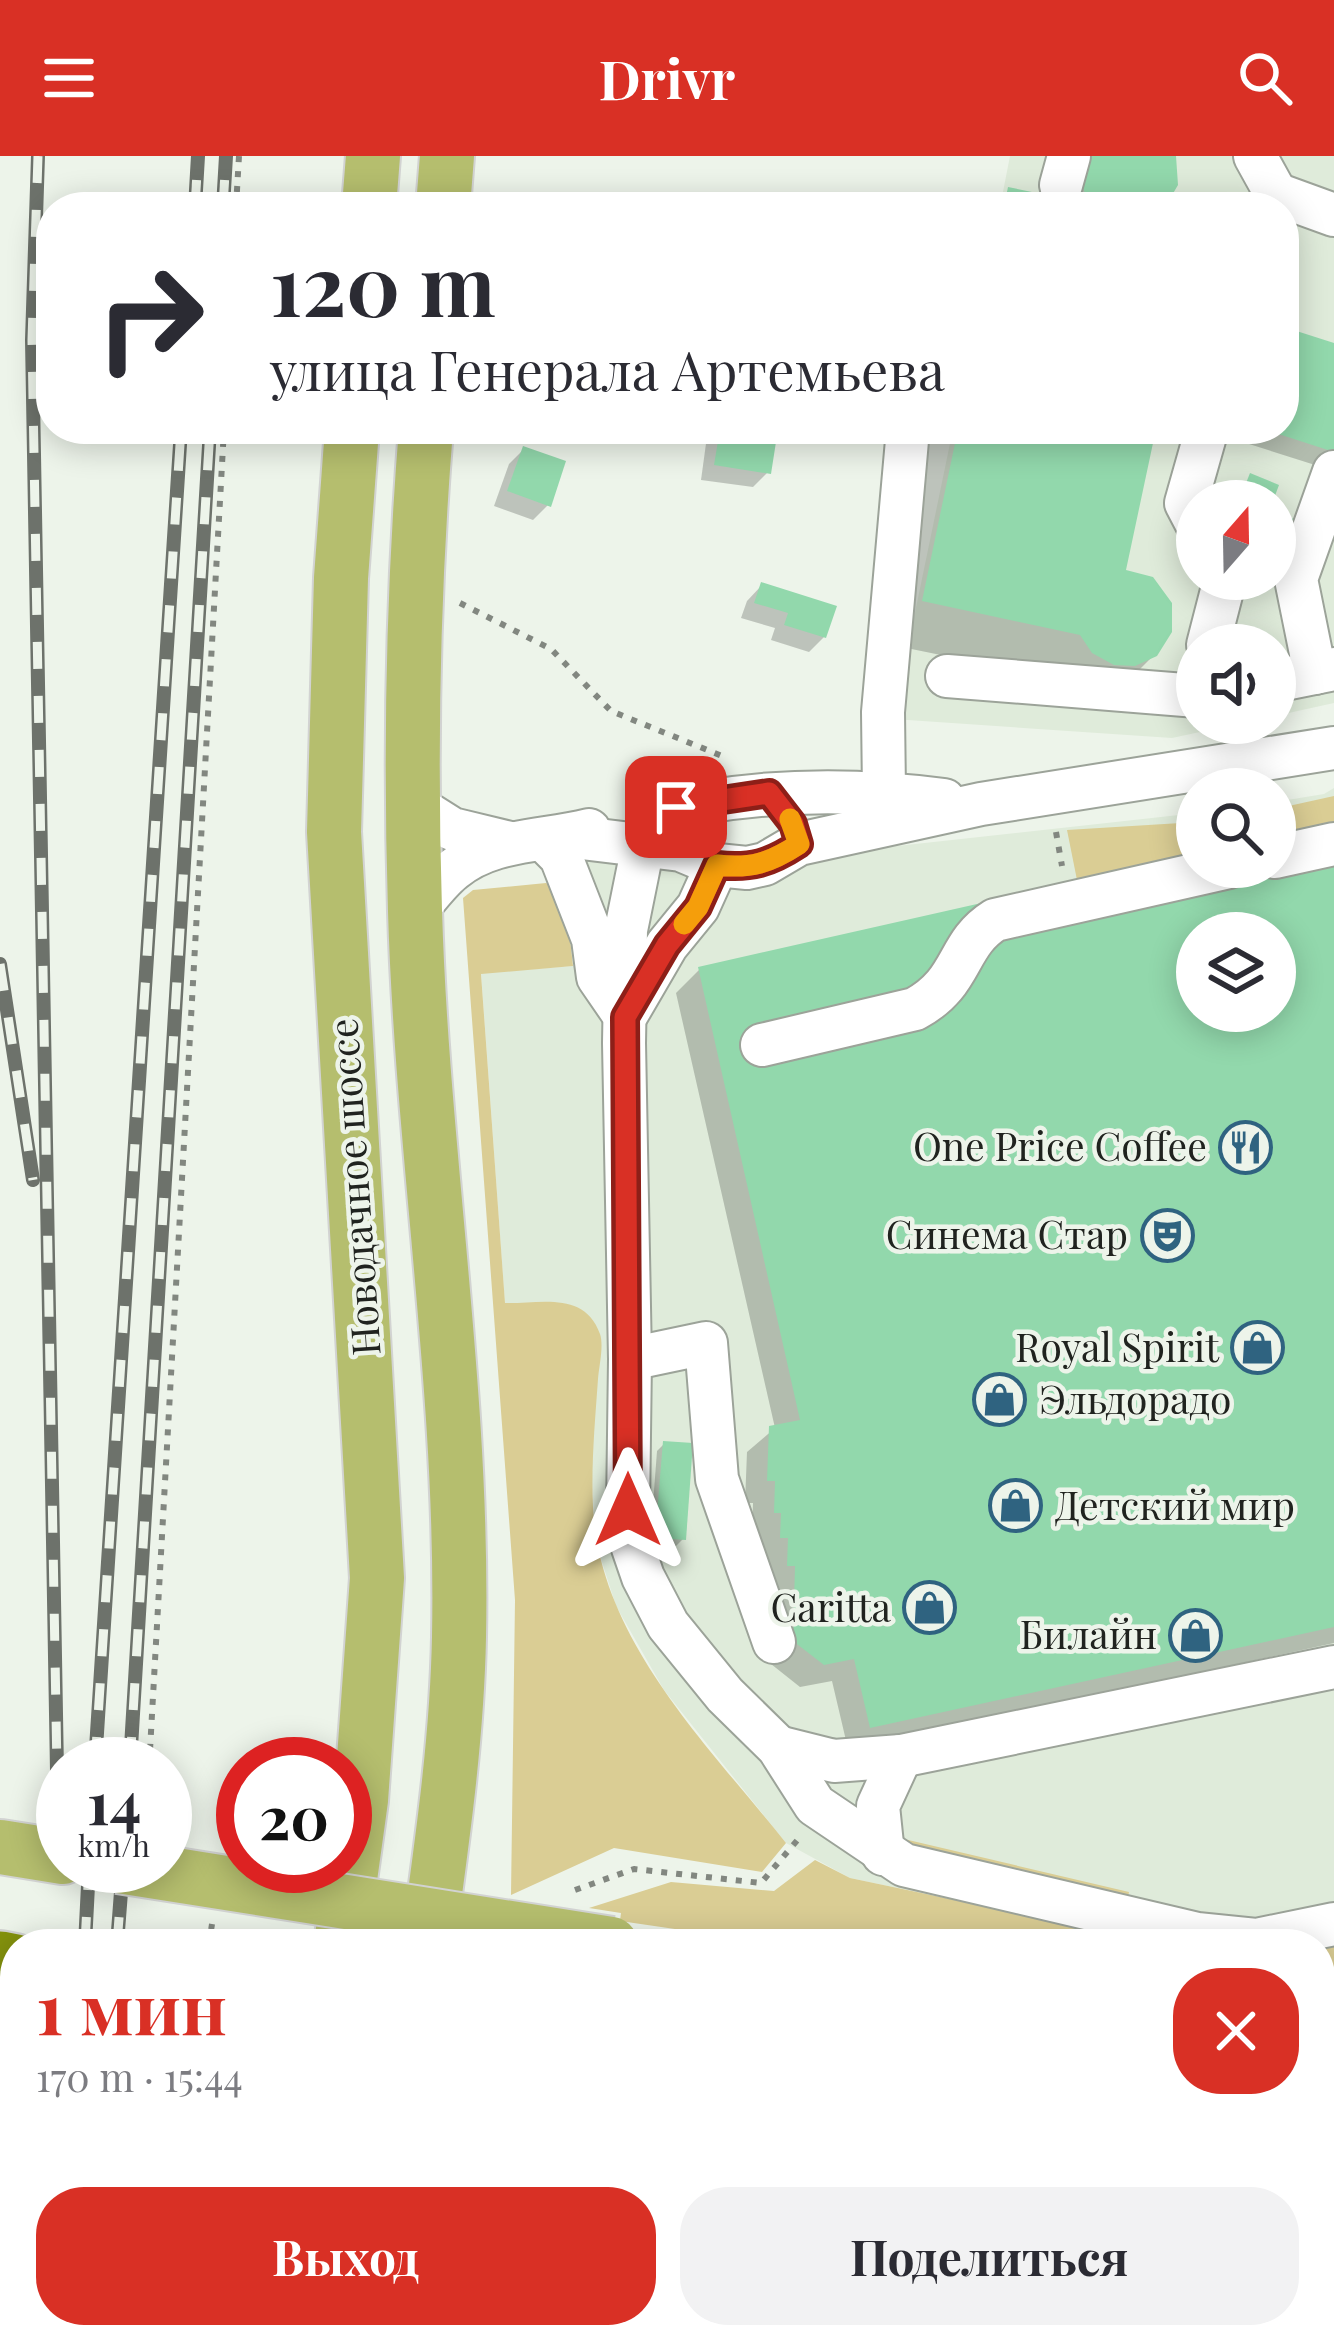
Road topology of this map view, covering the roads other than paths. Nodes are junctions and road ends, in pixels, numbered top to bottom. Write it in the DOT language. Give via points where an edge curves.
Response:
graph roads {
  1 [pos="374,156"];
  2 [pos="447,156"];
  3 [pos="1255,156"];
  4 [pos="370,192"];
  5 [pos="444,192"];
  6 [pos="1270,192"];
  7 [pos="1299,207"];
  8 [pos="1334,215"];
  9 [pos="351,444"];
  10 [pos="425,444"];
  11 [pos="907,444"];
  12 [pos="1203,444"];
  13 [pos="1334,472"];
  14 [pos="1193,480"];
  15 [pos="1296,555"];
  16 [pos="1290,600"];
  17 [pos="1308,674"];
  18 [pos="947,676"];
  19 [pos="1176,692"];
  20 [pos="1334,748"];
  21 [pos="755,778"];
  22 [pos="695,803"];
  23 [pos="415,805"];
  24 [pos="887,807"];
  25 [pos="539,839"];
  26 [pos="799,844"];
  27 [pos="1334,844"];
  28 [pos="643,846"];
  29 [pos="1296,852"];
  30 [pos="709,860"];
  31 [pos="1176,879"];
  32 [pos="415,912"];
  33 [pos="625,1017"];
  34 [pos="762,1045"];
  35 [pos="630,1359"];
  36 [pos="774,1642"];
  37 [pos="1334,1667"];
  38 [pos="778,1747"];
  39 [pos="902,1756"];
  40 [pos="0,1847"];
  41 [pos="36,1853"];
  42 [pos="884,1854"];
  43 [pos="192,1878"];
  44 [pos="343,1929"];
  45 [pos="430,1929"];
  46 [pos="516,1929"];
  47 [pos="1175,1929"];
  1 -- 4 [label="main road"];
  2 -- 5 [label="main road"];
  3 -- 6 [label="street"];
  7 -- 8 [label="street"];
  9 -- 44 [label="main road, Новодачное шоссе" via="334,832 377,1578"];
  10 -- 23 [label="main road, Новодачное шоссе" via="414,580"];
  11 -- 24 [label="street" via="883,712"];
  12 -- 14 [label="street"];
  13 -- 15 [label="street"];
  16 -- 17 [label="street"];
  18 -- 19 [label="street"];
  20 -- 24 [label="street" via="981,805"];
  21 -- 22 [label="street"];
  21 -- 24 [label="street"];
  21 -- 26 [label="street" via="793,824"];
  22 -- 25 [label="street"];
  22 -- 28 [label="street" via="656,825"];
  22 -- 30 [label="street"];
  23 -- 25 [label="street" via="452,829"];
  23 -- 32 [label="main road, Новодачное шоссе"];
  24 -- 26 [label="street"];
  25 -- 28 [label="street"];
  25 -- 32 [label="street" via="473,856"];
  25 -- 33 [label="street" via="561,857 593,939 598,976"];
  26 -- 30 [label="street" via="747,868"];
  27 -- 29 [label="street"];
  28 -- 30 [label="street"];
  28 -- 33 [label="street" via="626,930"];
  30 -- 33 [label="street" via="698,907"];
  31 -- 34 [label="street" via="995,920 980,929 956,975 915,1009"];
  32 -- 45 [label="main road, Новодачное шоссе" via="459,1635"];
  33 -- 35 [label="street"];
  35 -- 36 [label="street" via="706,1343 717,1479"];
  35 -- 38 [label="street" via="628,1510 643,1577 697,1663"];
  37 -- 39 [label="street"];
  38 -- 39 [label="street" via="834,1761"];
  38 -- 42 [label="street" via="815,1805"];
  39 -- 42 [label="street" via="878,1805"];
  40 -- 41 [label="main road"];
  42 -- 47 [label="street" via="933,1873"];
  43 -- 46 [label="main road, bridge"];
}
